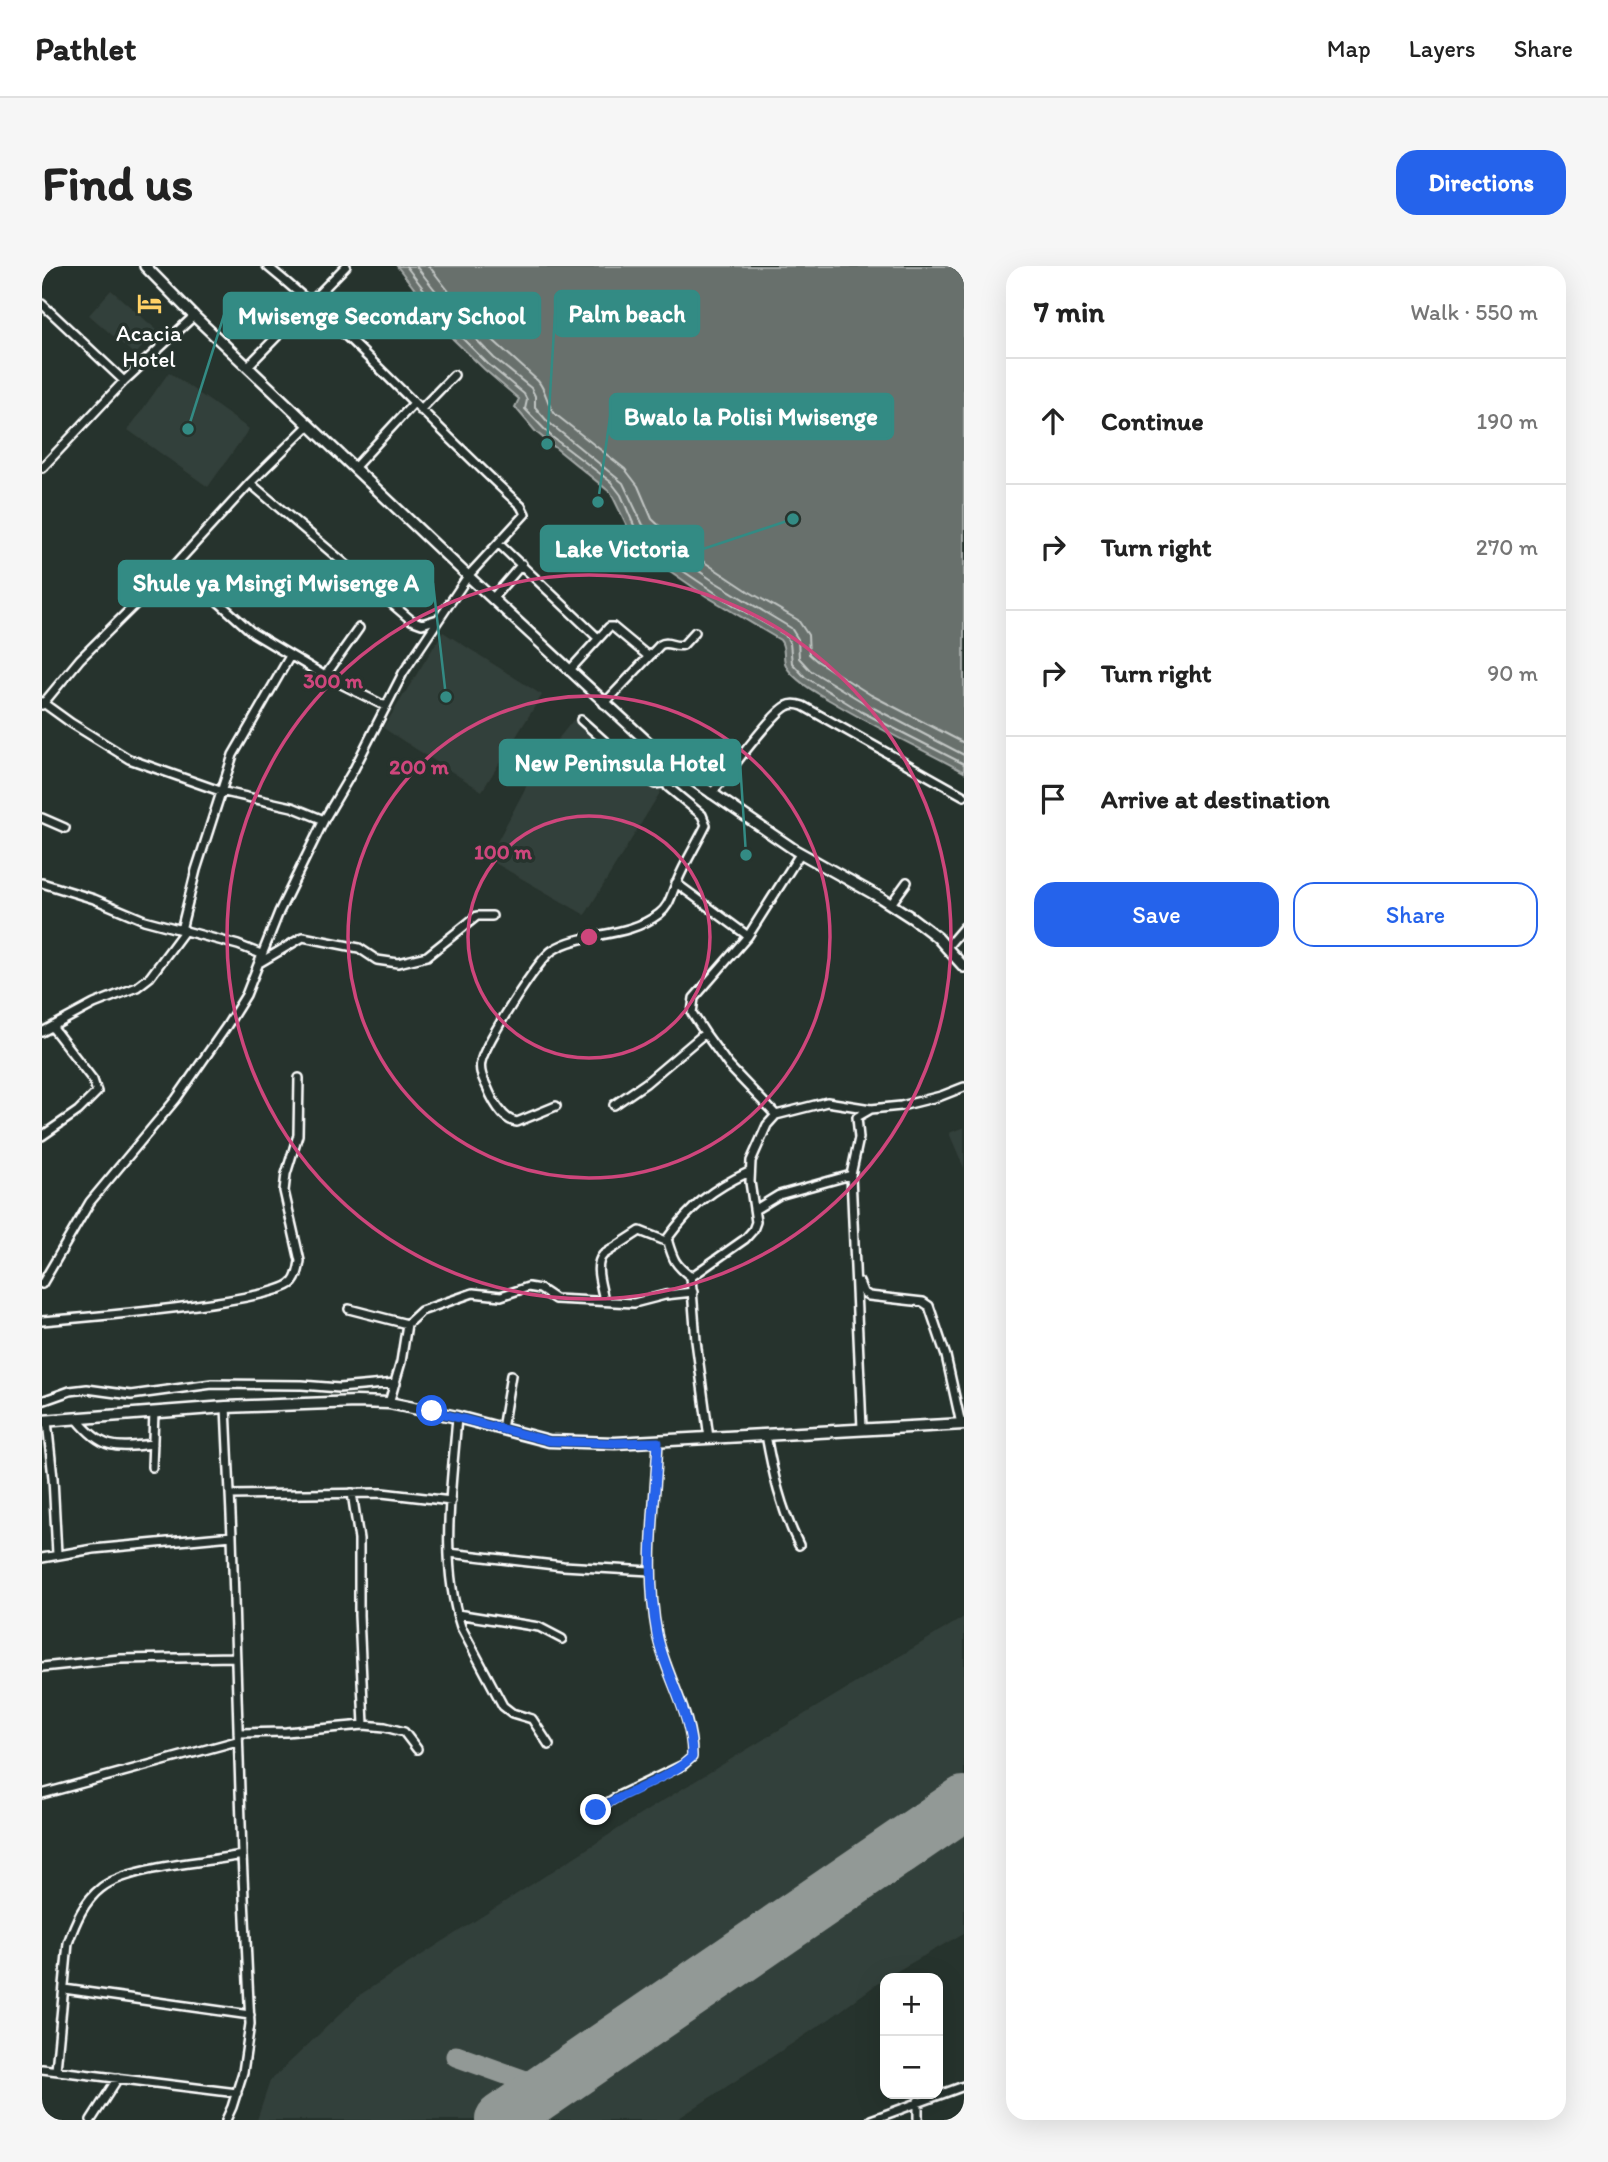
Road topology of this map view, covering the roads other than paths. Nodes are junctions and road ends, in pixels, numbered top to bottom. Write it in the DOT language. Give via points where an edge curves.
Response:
graph roads {
  1 [pos="145,266"];
  2 [pos="267,266"];
  3 [pos="346,266"];
  4 [pos="310,302"];
  5 [pos="42,304"];
  6 [pos="194,316"];
  7 [pos="247,367"];
  8 [pos="454,375"];
  9 [pos="124,381"];
  10 [pos="413,404"];
  11 [pos="420,410"];
  12 [pos="309,425"];
  13 [pos="42,468"];
  14 [pos="354,468"];
  15 [pos="250,483"];
  16 [pos="499,544"];
  17 [pos="176,564"];
  18 [pos="522,564"];
  19 [pos="468,576"];
  20 [pos="492,599"];
  21 [pos="438,619"];
  22 [pos="359,628"];
  23 [pos="695,632"];
  24 [pos="598,638"];
  25 [pos="290,656"];
  26 [pos="648,656"];
  27 [pos="569,671"];
  28 [pos="325,676"];
  29 [pos="43,704"];
  30 [pos="604,704"];
  31 [pos="385,706"];
  32 [pos="581,720"];
  33 [pos="678,770"];
  34 [pos="669,782"];
  35 [pos="220,791"];
  36 [pos="711,794"];
  37 [pos="964,796"];
  38 [pos="42,818"];
  39 [pos="324,820"];
  40 [pos="65,828"];
  41 [pos="800,853"];
  42 [pos="907,882"];
  43 [pos="42,883"];
  44 [pos="676,883"];
  45 [pos="891,904"];
  46 [pos="492,916"];
  47 [pos="964,926"];
  48 [pos="183,930"];
  49 [pos="748,936"];
  50 [pos="961,936"];
  51 [pos="947,947"];
  52 [pos="261,954"];
  53 [pos="259,963"];
  54 [pos="964,967"];
  55 [pos="52,1027"];
  56 [pos="42,1032"];
  57 [pos="705,1033"];
  58 [pos="299,1078"];
  59 [pos="964,1087"];
  60 [pos="614,1105"];
  61 [pos="556,1106"];
  62 [pos="871,1109"];
  63 [pos="776,1115"];
  64 [pos="42,1136"];
  65 [pos="750,1172"];
  66 [pos="851,1175"];
  67 [pos="756,1209"];
  68 [pos="669,1242"];
  69 [pos="856,1275"];
  70 [pos="691,1277"];
  71 [pos="42,1284"];
  72 [pos="693,1292"];
  73 [pos="604,1301"];
  74 [pos="349,1309"];
  75 [pos="42,1321"];
  76 [pos="407,1324"];
  77 [pos="511,1375"];
  78 [pos="396,1383"];
  79 [pos="42,1401"];
  80 [pos="389,1404"];
  81 [pos="226,1407"];
  82 [pos="154,1412"];
  83 [pos="457,1416"];
  84 [pos="77,1419"];
  85 [pos="44,1421"];
  86 [pos="963,1424"];
  87 [pos="502,1429"];
  88 [pos="862,1429"];
  89 [pos="766,1435"];
  90 [pos="709,1438"];
  91 [pos="658,1442"];
  92 [pos="153,1444"];
  93 [pos="152,1467"];
  94 [pos="352,1493"];
  95 [pos="230,1495"];
  96 [pos="451,1501"];
  97 [pos="233,1536"];
  98 [pos="799,1545"];
  99 [pos="449,1553"];
  100 [pos="57,1554"];
  101 [pos="42,1558"];
  102 [pos="650,1571"];
  103 [pos="457,1614"];
  104 [pos="562,1639"];
  105 [pos="235,1657"];
  106 [pos="42,1667"];
  107 [pos="364,1725"];
  108 [pos="238,1737"];
  109 [pos="549,1745"];
  110 [pos="417,1749"];
  111 [pos="42,1794"];
  112 [pos="596,1810"];
  113 [pos="242,1855"];
  114 [pos="64,1989"];
  115 [pos="250,2015"];
  116 [pos="42,2069"];
  117 [pos="56,2070"];
  118 [pos="118,2078"];
  119 [pos="964,2086"];
  120 [pos="237,2093"];
  121 [pos="918,2101"];
  122 [pos="91,2120"];
  123 [pos="226,2120"];
  124 [pos="871,2120"];
  125 [pos="918,2120"];
  1 -- 6 [label="street"];
  2 -- 4 [label="street"];
  3 -- 4 [label="street"];
  4 -- 7 [label="street"];
  4 -- 10 [label="street"];
  5 -- 9 [label="street"];
  6 -- 7 [label="street"];
  6 -- 9 [label="street"];
  7 -- 12 [label="street"];
  8 -- 11 [label="street"];
  9 -- 13 [label="street"];
  10 -- 11 [label="street"];
  10 -- 14 [label="street"];
  11 -- 16 [label="street" via="523,508 523,517"];
  12 -- 14 [label="street"];
  12 -- 15 [label="street"];
  14 -- 19 [label="street"];
  15 -- 17 [label="street"];
  15 -- 21 [label="street" via="411,620 422,624"];
  16 -- 18 [label="street"];
  16 -- 19 [label="street"];
  17 -- 25 [label="street" via="253,633"];
  17 -- 29 [label="street" via="80,659"];
  18 -- 20 [label="street"];
  18 -- 24 [label="street"];
  19 -- 20 [label="street"];
  19 -- 21 [label="street"];
  20 -- 27 [label="street"];
  21 -- 31 [label="street"];
  22 -- 28 [label="street"];
  23 -- 26 [label="street" via="683,645 663,643"];
  24 -- 26 [label="street" via="613,627"];
  24 -- 27 [label="street"];
  25 -- 28 [label="street"];
  25 -- 35 [label="street" via="233,755"];
  26 -- 30 [label="street"];
  27 -- 30 [label="street"];
  28 -- 31 [label="street"];
  29 -- 35 [label="street" via="129,759"];
  30 -- 33 [label="street"];
  31 -- 39 [label="street"];
  32 -- 34 [label="street" via="648,780"];
  33 -- 34 [label="street"];
  33 -- 36 [label="street"];
  34 -- 44 [label="street" via="671,792 706,822"];
  35 -- 39 [label="street" via="292,807"];
  35 -- 48 [label="street" via="192,881"];
  36 -- 37 [label="street" via="774,717 794,704"];
  36 -- 41 [label="street"];
  38 -- 40 [label="street"];
  39 -- 52 [label="street"];
  41 -- 45 [label="street"];
  41 -- 49 [label="street"];
  42 -- 45 [label="street"];
  43 -- 48 [label="street"];
  44 -- 49 [label="street"];
  44 -- 61 [label="street" via="670,901 652,919 551,951 485,1050 482,1077 506,1118 517,1122"];
  45 -- 51 [label="street"];
  46 -- 53 [label="street" via="475,917 416,960 388,963 359,948 303,937"];
  47 -- 50 [label="street"];
  48 -- 52 [label="street"];
  48 -- 55 [label="street" via="150,977 137,987"];
  49 -- 57 [label="street" via="694,998 692,1013"];
  50 -- 51 [label="street"];
  51 -- 54 [label="street"];
  52 -- 53 [label="street"];
  53 -- 71 [label="street" via="246,995 206,1058 90,1202"];
  55 -- 56 [label="street"];
  55 -- 64 [label="street" via="93,1080 97,1092"];
  57 -- 60 [label="street"];
  57 -- 63 [label="street"];
  58 -- 75 [label="street" via="298,1135 284,1191 300,1261 293,1282 271,1292 224,1301"];
  59 -- 62 [label="street" via="941,1097"];
  62 -- 63 [label="street" via="827,1102"];
  62 -- 66 [label="street" via="857,1117 859,1138"];
  63 -- 65 [label="street" via="755,1151"];
  65 -- 67 [label="street"];
  65 -- 68 [label="street" via="700,1201 684,1216"];
  66 -- 67 [label="street" via="779,1195"];
  66 -- 69 [label="street"];
  67 -- 70 [label="street" via="753,1230"];
  68 -- 70 [label="street" via="677,1266"];
  68 -- 73 [label="street" via="639,1231 603,1255 598,1266"];
  69 -- 86 [label="street" via="866,1295 929,1306"];
  69 -- 88 [label="street"];
  70 -- 72 [label="street"];
  72 -- 73 [label="street" via="634,1303"];
  72 -- 90 [label="street"];
  73 -- 76 [label="street" via="555,1299 528,1287 501,1296 473,1293 421,1311"];
  74 -- 76 [label="street"];
  76 -- 78 [label="street"];
  77 -- 87 [label="street"];
  78 -- 79 [label="street" via="339,1388 212,1384 131,1395 87,1389"];
  78 -- 80 [label="street"];
  80 -- 81 [label="main road"];
  80 -- 83 [label="main road"];
  81 -- 82 [label="main road"];
  81 -- 95 [label="street"];
  82 -- 84 [label="main road"];
  82 -- 92 [label="street"];
  83 -- 87 [label="main road"];
  83 -- 96 [label="street"];
  84 -- 85 [label="main road"];
  84 -- 92 [label="street" via="105,1445"];
  85 -- 100 [label="street"];
  86 -- 88 [label="main road"];
  87 -- 91 [label="main road" via="549,1441"];
  88 -- 89 [label="main road"];
  89 -- 90 [label="main road"];
  89 -- 98 [label="street" via="773,1477"];
  90 -- 91 [label="main road"];
  91 -- 102 [label="street"];
  92 -- 93 [label="street"];
  94 -- 95 [label="street"];
  94 -- 96 [label="street"];
  94 -- 107 [label="street" via="359,1539"];
  95 -- 97 [label="street"];
  96 -- 99 [label="street"];
  97 -- 100 [label="street"];
  97 -- 105 [label="street"];
  99 -- 102 [label="street"];
  99 -- 103 [label="street"];
  100 -- 101 [label="street"];
  102 -- 112 [label="street" via="662,1654 690,1733 692,1757"];
  103 -- 104 [label="street" via="540,1627"];
  103 -- 109 [label="street" via="503,1706 532,1719"];
  105 -- 106 [label="street" via="120,1659"];
  105 -- 108 [label="street"];
  107 -- 108 [label="street"];
  107 -- 110 [label="street" via="404,1732"];
  108 -- 111 [label="street"];
  108 -- 113 [label="street"];
  113 -- 114 [label="street" via="131,1874 100,1888 87,1902 68,1943"];
  113 -- 115 [label="street"];
  114 -- 115 [label="street"];
  114 -- 117 [label="street"];
  115 -- 120 [label="street"];
  116 -- 117 [label="street"];
  117 -- 118 [label="street"];
  118 -- 120 [label="street"];
  118 -- 122 [label="street"];
  119 -- 121 [label="street"];
  120 -- 123 [label="street"];
  121 -- 124 [label="street"];
  121 -- 125 [label="street"];
}
